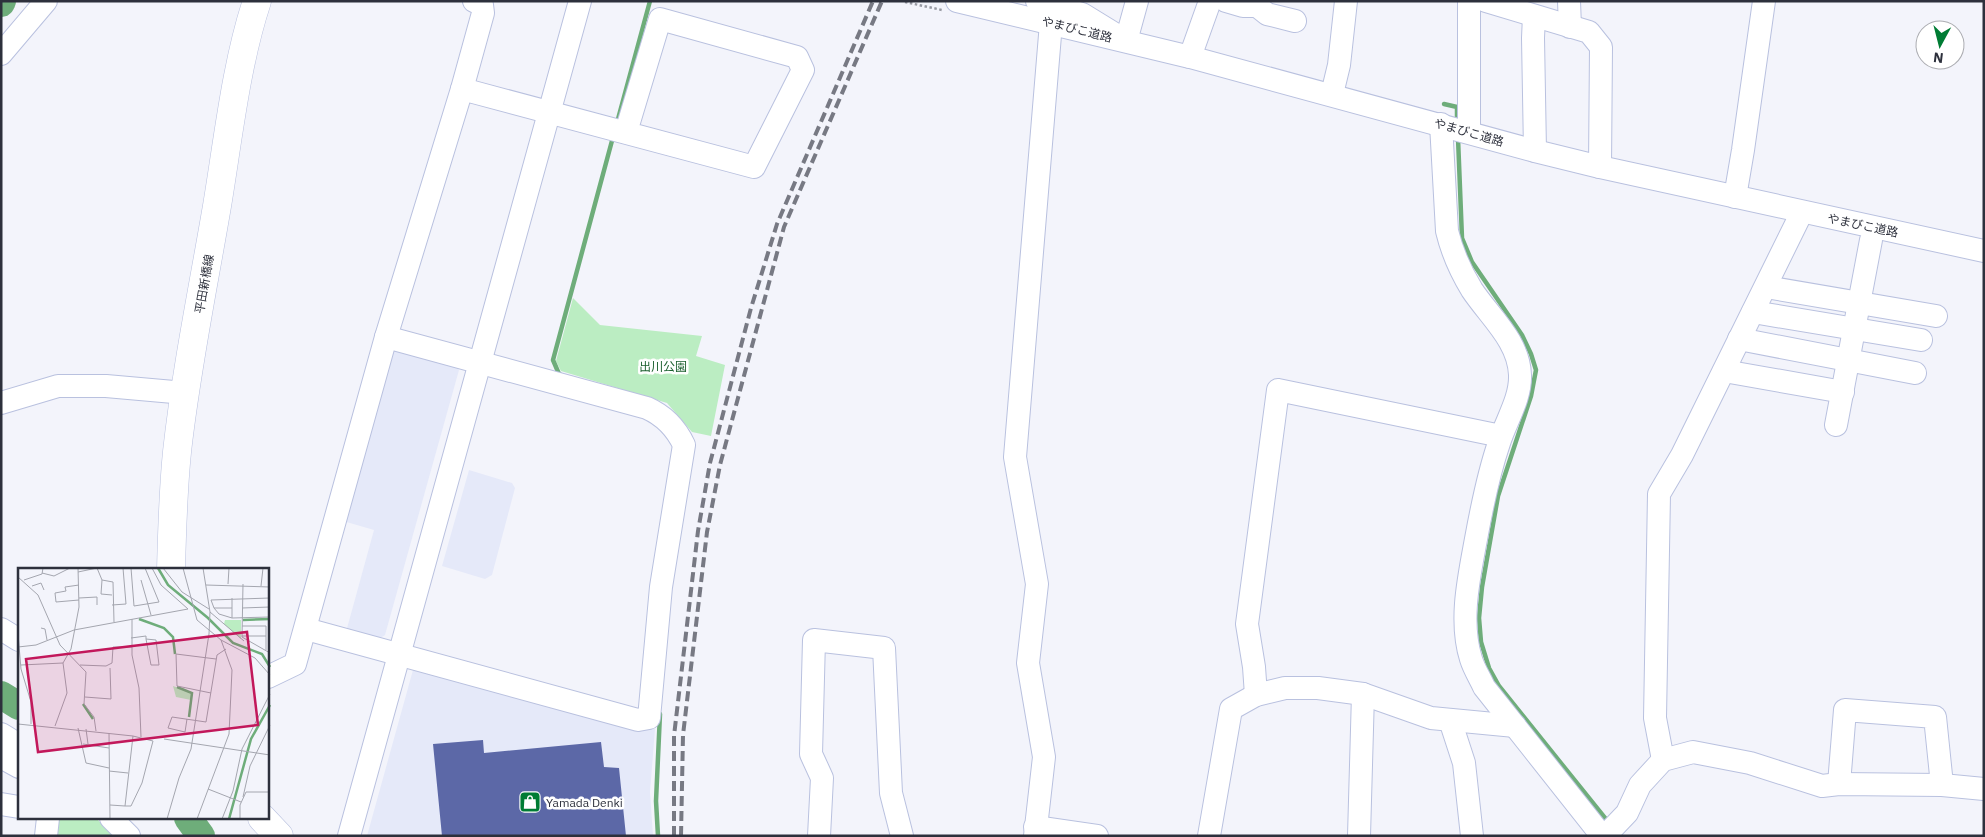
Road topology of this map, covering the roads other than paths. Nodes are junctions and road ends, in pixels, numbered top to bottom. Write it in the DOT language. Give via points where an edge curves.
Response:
graph roads {
  1 [pos="46,1"];
  2 [pos="257,1"];
  3 [pos="474,1"];
  4 [pos="580,1"];
  5 [pos="957,1"];
  6 [pos="1037,1"];
  7 [pos="1137,1"];
  8 [pos="1210,1"];
  9 [pos="1226,1"];
  10 [pos="1346,1"];
  11 [pos="1469,1"];
  12 [pos="1569,1"];
  13 [pos="1764,1"];
  14 [pos="1497,3"];
  15 [pos="1259,4"];
  16 [pos="1534,16"];
  17 [pos="1295,21"];
  18 [pos="1051,23"];
  19 [pos="1570,26"];
  20 [pos="1126,42"];
  21 [pos="1,54"];
  22 [pos="1190,57"];
  23 [pos="462,89"];
  24 [pos="1332,94"];
  25 [pos="549,112"];
  26 [pos="1456,128"];
  27 [pos="626,132"];
  28 [pos="1536,151"];
  29 [pos="1600,167"];
  30 [pos="1735,197"];
  31 [pos="1802,212"];
  32 [pos="1871,240"];
  33 [pos="1984,250"];
  34 [pos="1766,287"];
  35 [pos="1859,303"];
  36 [pos="1753,312"];
  37 [pos="1936,316"];
  38 [pos="1854,330"];
  39 [pos="386,337"];
  40 [pos="1739,339"];
  41 [pos="1921,340"];
  42 [pos="1849,360"];
  43 [pos="480,363"];
  44 [pos="1724,371"];
  45 [pos="1915,373"];
  46 [pos="1843,392"];
  47 [pos="185,393"];
  48 [pos="1,404"];
  49 [pos="1836,426"];
  50 [pos="1501,436"];
  51 [pos="172,568"];
  52 [pos="1,629"];
  53 [pos="306,629"];
  54 [pos="18,639"];
  55 [pos="399,654"];
  56 [pos="269,677"];
  57 [pos="1363,694"];
  58 [pos="1256,695"];
  59 [pos="1450,720"];
  60 [pos="1515,726"];
  61 [pos="1,734"];
  62 [pos="18,743"];
  63 [pos="1,757"];
  64 [pos="1663,760"];
  65 [pos="18,766"];
  66 [pos="1839,784"];
  67 [pos="1942,785"];
  68 [pos="1984,789"];
  69 [pos="1,804"];
  70 [pos="18,807"];
  71 [pos="48,820"];
  72 [pos="114,820"];
  73 [pos="264,820"];
  74 [pos="1610,830"];
  75 [pos="1035,831"];
  76 [pos="46,836"];
  77 [pos="130,836"];
  78 [pos="278,836"];
  79 [pos="349,836"];
  80 [pos="819,836"];
  81 [pos="902,836"];
  82 [pos="1097,836"];
  83 [pos="1209,836"];
  84 [pos="1360,836"];
  85 [pos="1472,836"];
  1 -- 21 [label="street"];
  2 -- 47 [label="main road, 平田新橋線" via="239,76"];
  3 -- 23 [label="street" via="482,5 483,12"];
  4 -- 25 [label="street"];
  5 -- 18 [label="street, やまびこ道路"];
  6 -- 20 [label="street" via="1082,14"];
  7 -- 20 [label="street"];
  8 -- 22 [label="street"];
  9 -- 15 [label="street" via="1243,6"];
  10 -- 24 [label="street"];
  11 -- 26 [label="street"];
  12 -- 19 [label="street"];
  13 -- 30 [label="street"];
  14 -- 16 [label="street"];
  15 -- 17 [label="street" via="1266,14"];
  16 -- 19 [label="street"];
  16 -- 28 [label="street"];
  18 -- 20 [label="street, やまびこ道路"];
  18 -- 75 [label="street" via="1015,457 1037,584 1028,663 1044,757"];
  19 -- 29 [label="street" via="1590,32 1601,47"];
  20 -- 22 [label="street, やまびこ道路"];
  22 -- 24 [label="street, やまびこ道路"];
  23 -- 25 [label="street"];
  23 -- 39 [label="street"];
  24 -- 26 [label="street, やまびこ道路"];
  25 -- 27 [label="street"];
  25 -- 43 [label="street"];
  26 -- 28 [label="street, やまびこ道路"];
  26 -- 50 [label="street" via="1447,231 1451,249 1472,290 1506,335 1516,354 1520,374 1518,392"];
  27 -- 27 [label="street" via="754,167 803,70 796,57 660,19"];
  28 -- 29 [label="street, やまびこ道路"];
  29 -- 30 [label="street, やまびこ道路"];
  30 -- 31 [label="street, やまびこ道路"];
  31 -- 33 [label="street, やまびこ道路"];
  31 -- 34 [label="street"];
  32 -- 35 [label="street"];
  34 -- 35 [label="street"];
  34 -- 36 [label="street"];
  35 -- 37 [label="street"];
  35 -- 38 [label="street"];
  36 -- 38 [label="street"];
  36 -- 40 [label="street"];
  38 -- 41 [label="street"];
  38 -- 42 [label="street"];
  39 -- 43 [label="street"];
  39 -- 53 [label="street"];
  40 -- 42 [label="street"];
  40 -- 44 [label="street"];
  42 -- 45 [label="street"];
  42 -- 46 [label="street"];
  43 -- 55 [label="street"];
  43 -- 55 [label="street" via="648,408 668,422 684,445 662,587 649,718 638,720"];
  44 -- 46 [label="street"];
  44 -- 64 [label="street" via="1659,494 1655,718"];
  46 -- 49 [label="street"];
  47 -- 48 [label="street" via="106,386 58,386"];
  47 -- 51 [label="main road, 平田新橋線" via="173,504"];
  50 -- 58 [label="street" via="1278,390 1247,624"];
  50 -- 60 [label="street" via="1487,478 1469,574 1466,636 1471,659 1484,687"];
  52 -- 54 [label="street"];
  53 -- 55 [label="street"];
  53 -- 56 [label="street" via="295,664"];
  55 -- 79 [label="street"];
  57 -- 58 [label="street" via="1285,688"];
  57 -- 59 [label="street" via="1431,718"];
  57 -- 84 [label="street"];
  58 -- 83 [label="street" via="1231,709"];
  59 -- 60 [label="street"];
  59 -- 85 [label="street" via="1464,764"];
  60 -- 74 [label="street"];
  61 -- 62 [label="street"];
  63 -- 65 [label="street"];
  64 -- 66 [label="street" via="1693,752 1750,762 1822,786"];
  64 -- 74 [label="street" via="1640,785 1627,813"];
  66 -- 67 [label="street"];
  66 -- 67 [label="street" via="1845,710 1936,717"];
  67 -- 68 [label="street"];
  69 -- 70 [label="street"];
  71 -- 76 [label="street"];
  72 -- 77 [label="street"];
  73 -- 78 [label="main road"];
  75 -- 82 [label="street"];
  80 -- 81 [label="street" via="822,778 811,754 814,640 884,648 891,793"];
}
